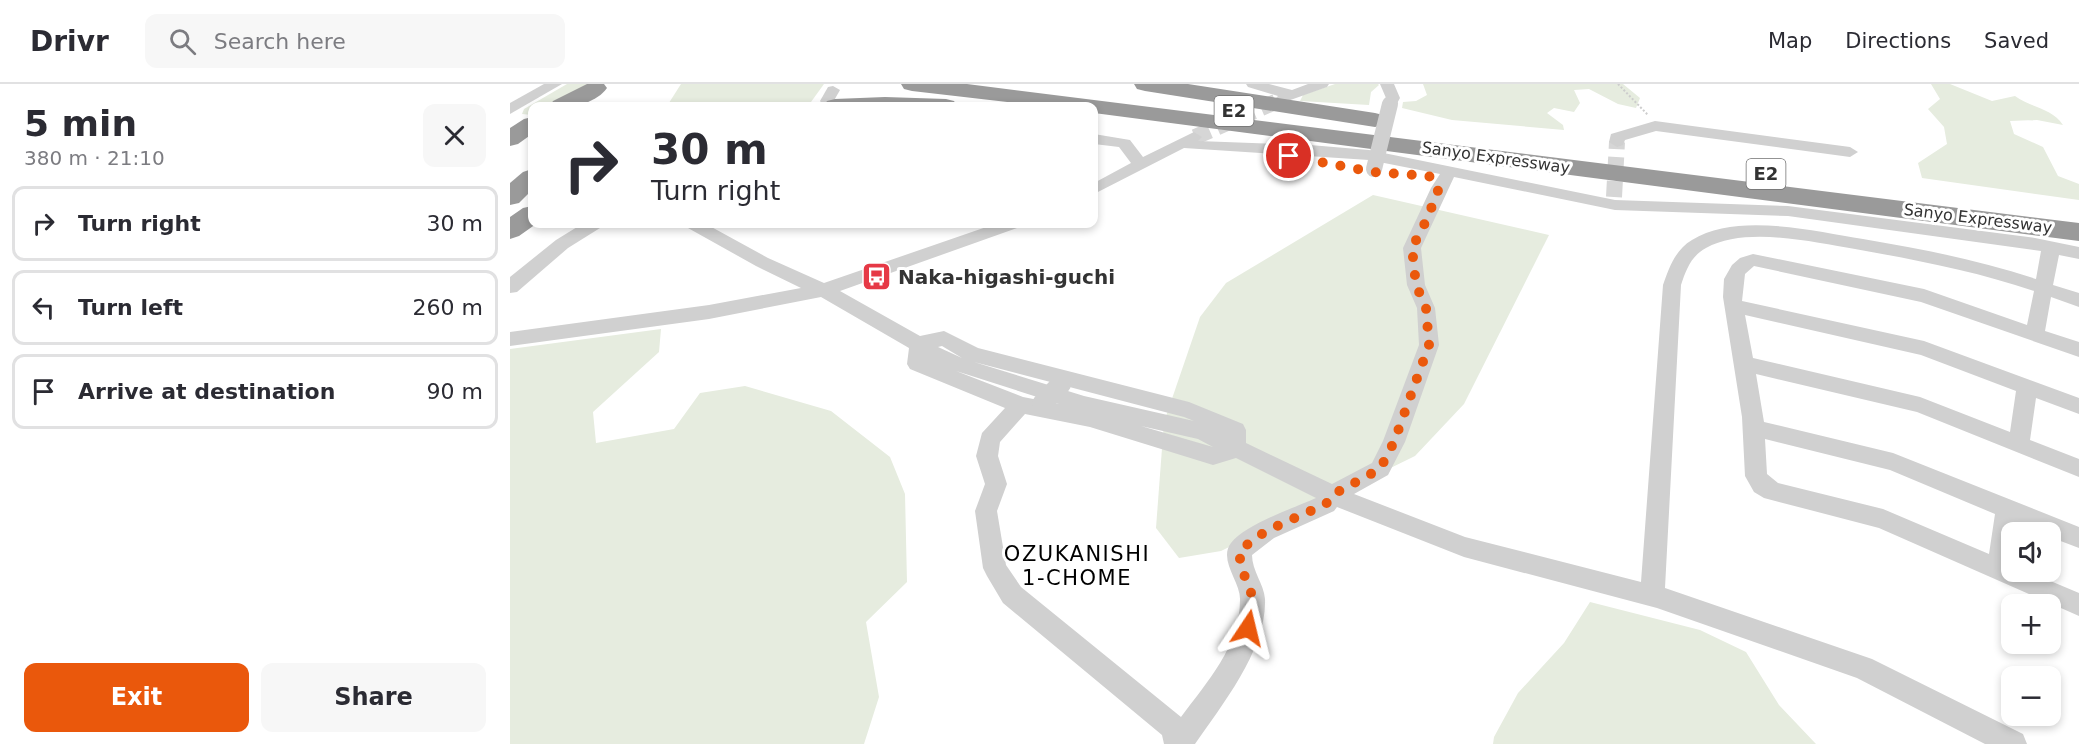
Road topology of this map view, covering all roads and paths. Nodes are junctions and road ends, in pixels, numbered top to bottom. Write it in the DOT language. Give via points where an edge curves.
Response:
graph roads {
  1 [pos="555,84"];
  2 [pos="912,84"];
  3 [pos="1014,84"];
  4 [pos="1145,84"];
  5 [pos="1253,84"];
  6 [pos="1322,84"];
  7 [pos="1387,84"];
  8 [pos="1618,84"];
  9 [pos="604,93"];
  10 [pos="832,99"];
  11 [pos="574,102"];
  12 [pos="864,102"];
  13 [pos="1062,102"];
  14 [pos="1098,106"];
  15 [pos="510,109"];
  16 [pos="1098,113"];
  17 [pos="1655,126"];
  18 [pos="1454,135"];
  19 [pos="1098,140"];
  20 [pos="1617,142"];
  21 [pos="1259,149"];
  22 [pos="1850,152"];
  23 [pos="1141,165"];
  24 [pos="1374,170"];
  25 [pos="1444,180"];
  26 [pos="1665,180"];
  27 [pos="528,181"];
  28 [pos="1098,187"];
  29 [pos="510,197"];
  30 [pos="2079,215"];
  31 [pos="528,217"];
  32 [pos="588,228"];
  33 [pos="701,228"];
  34 [pos="1000,228"];
  35 [pos="510,230"];
  36 [pos="2079,232"];
  37 [pos="2051,247"];
  38 [pos="2079,253"];
  39 [pos="510,287"];
  40 [pos="2044,288"];
  41 [pos="823,290"];
  42 [pos="2079,300"];
  43 [pos="1734,306"];
  44 [pos="2035,335"];
  45 [pos="510,339"];
  46 [pos="919,344"];
  47 [pos="2079,350"];
  48 [pos="1744,364"];
  49 [pos="1064,381"];
  50 [pos="2027,386"];
  51 [pos="1033,406"];
  52 [pos="2079,406"];
  53 [pos="1754,428"];
  54 [pos="2019,444"];
  55 [pos="1236,448"];
  56 [pos="2079,468"];
  57 [pos="1332,495"];
  58 [pos="2007,508"];
  59 [pos="2079,538"];
  60 [pos="1998,569"];
  61 [pos="1652,596"];
  62 [pos="2079,605"];
  63 [pos="1178,744"];
  64 [pos="2013,744"];
  1 -- 15 [label="street"];
  2 -- 13 [label="highway, Sanyo Expressway / E2"];
  3 -- 18 [label="highway, Sanyo Expressway / E2"];
  4 -- 18 [label="highway"];
  5 -- 6 [label="street" via="1287,97"];
  7 -- 24 [label="street, bridge" via="1393,98"];
  8 -- 17 [label="path"];
  9 -- 11 [label="highway"];
  10 -- 12 [label="highway"];
  14 -- 26 [label="highway, Sanyo Expressway / E2"];
  16 -- 26 [label="highway"];
  17 -- 20 [label="street" via="1617,136"];
  17 -- 22 [label="street"];
  18 -- 30 [label="highway, Sanyo Expressway / E2"];
  19 -- 23 [label="street" via="1124,143"];
  21 -- 23 [label="street" via="1195,146 1189,140"];
  21 -- 24 [label="street" via="1266,154"];
  21 -- 25 [label="street" via="1369,155"];
  23 -- 28 [label="street"];
  24 -- 25 [label="street"];
  25 -- 37 [label="street" via="1615,201 1788,211"];
  25 -- 57 [label="street" via="1412,248 1416,285 1426,308 1429,345 1394,442 1380,469"];
  26 -- 36 [label="highway, Sanyo Expressway / E2"];
  27 -- 29 [label="highway"];
  31 -- 35 [label="highway"];
  32 -- 39 [label="street"];
  33 -- 41 [label="street"];
  34 -- 41 [label="street"];
  37 -- 38 [label="street"];
  37 -- 40 [label="street"];
  40 -- 42 [label="street"];
  40 -- 44 [label="street"];
  40 -- 61 [label="street" via="1927,255 1785,232 1729,234 1690,251 1678,266 1672,285"];
  41 -- 45 [label="street" via="709,312"];
  41 -- 46 [label="street"];
  43 -- 44 [label="street" via="1732,277 1743,263 1753,260 1924,296"];
  43 -- 48 [label="street"];
  43 -- 50 [label="street" via="1924,348"];
  44 -- 47 [label="street"];
  46 -- 49 [label="street" via="944,338 972,354"];
  46 -- 51 [label="street" via="917,364"];
  46 -- 55 [label="street" via="942,358 993,377 1084,404 1203,432"];
  48 -- 53 [label="street"];
  48 -- 54 [label="street" via="1920,405"];
  49 -- 51 [label="street, bridge"];
  49 -- 55 [label="street" via="1189,410 1235,430"];
  50 -- 52 [label="street"];
  50 -- 54 [label="street"];
  51 -- 55 [label="street" via="1213,456"];
  51 -- 63 [label="street" via="990,439 987,456 996,484 986,511 995,568 1011,595 1173,727"];
  53 -- 58 [label="street" via="1893,462"];
  53 -- 60 [label="street" via="1756,476 1767,489 1883,519"];
  54 -- 56 [label="street"];
  55 -- 57 [label="street"];
  57 -- 61 [label="street" via="1464,547"];
  57 -- 63 [label="street" via="1326,504 1266,531 1240,550 1240,564 1253,598 1248,628 1233,668"];
  58 -- 59 [label="street"];
  58 -- 60 [label="street"];
  60 -- 62 [label="street"];
  61 -- 64 [label="street" via="1863,668"];
}
